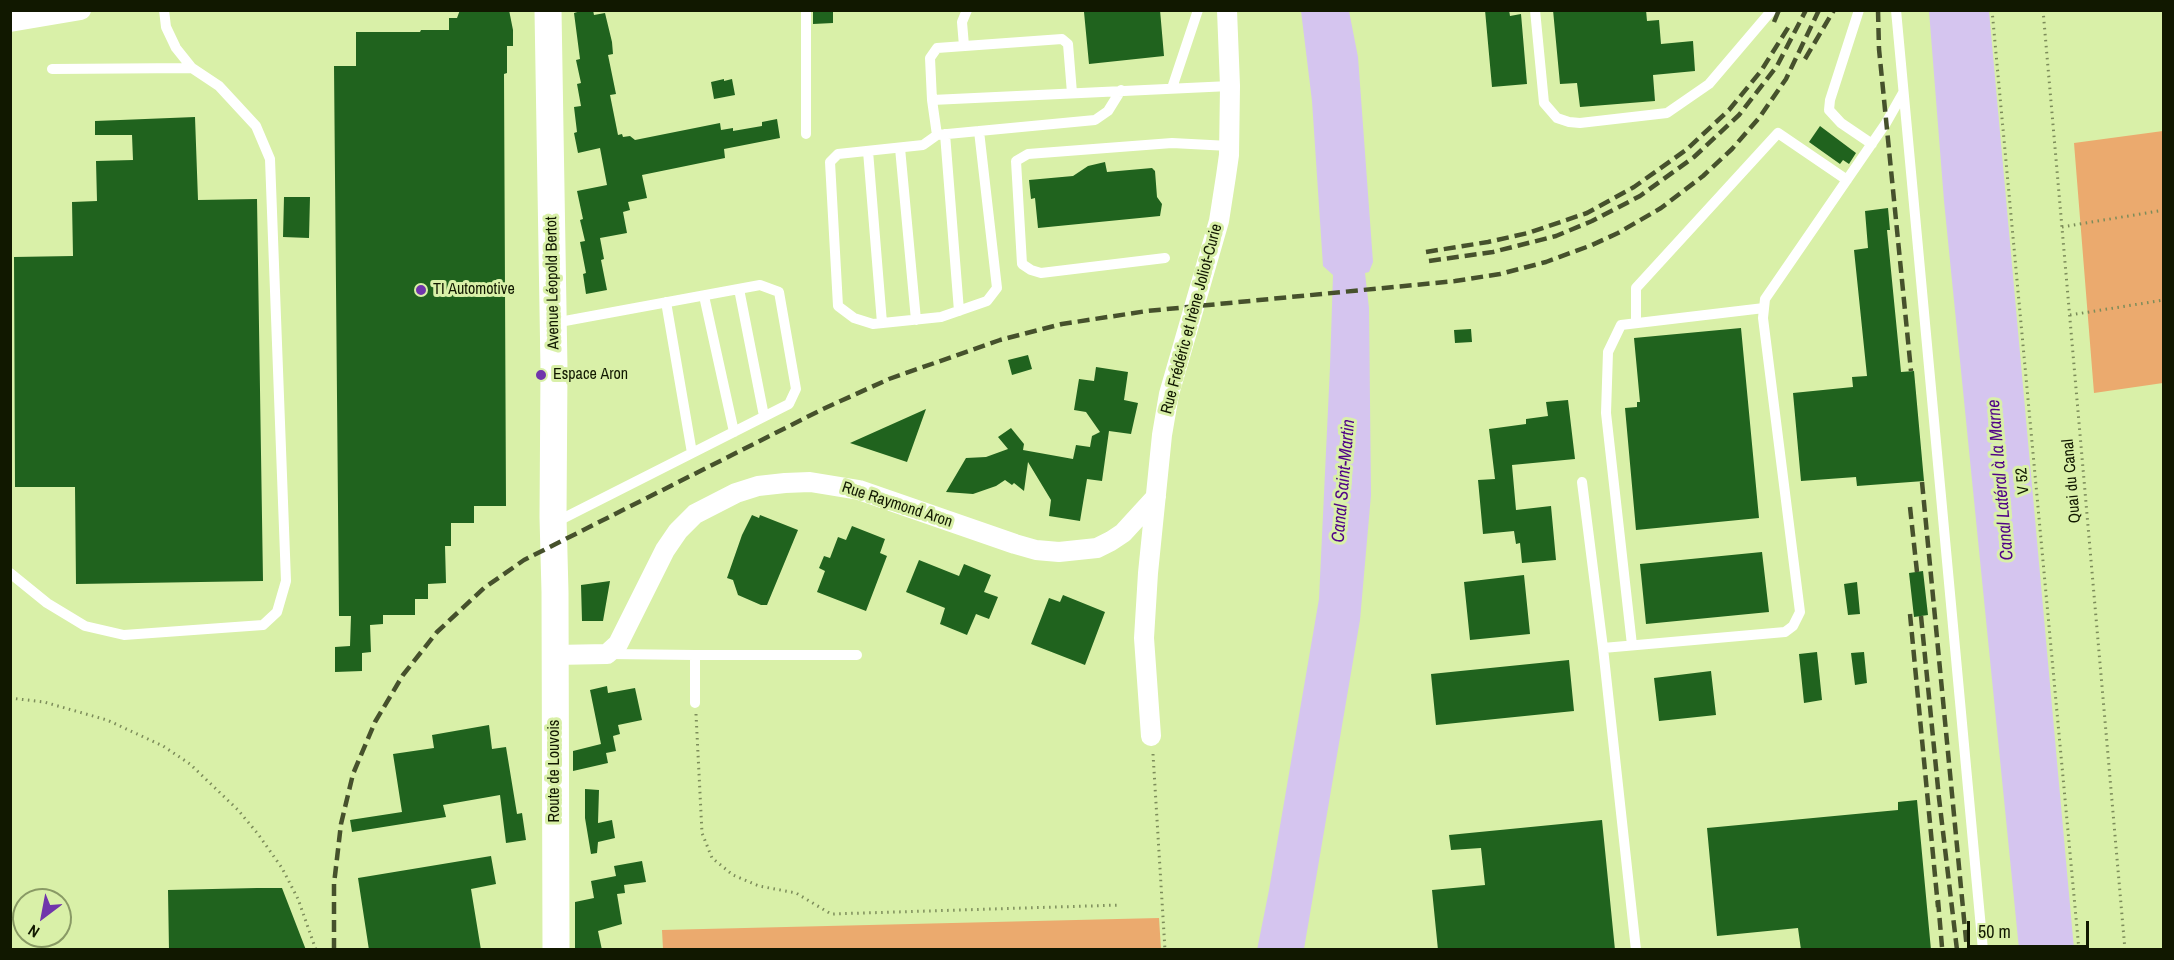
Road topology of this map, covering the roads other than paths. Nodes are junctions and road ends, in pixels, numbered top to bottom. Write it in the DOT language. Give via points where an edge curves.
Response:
graph roads {
  1 [pos="81,10"];
  2 [pos="164,10"];
  3 [pos="548,10"];
  4 [pos="806,10"];
  5 [pos="967,10"];
  6 [pos="1198,10"];
  7 [pos="1227,10"];
  8 [pos="1534,10"];
  9 [pos="1772,10"];
  10 [pos="1859,10"];
  11 [pos="1896,10"];
  12 [pos="19,17"];
  13 [pos="963,46"];
  14 [pos="192,68"];
  15 [pos="52,69"];
  16 [pos="1230,86"];
  17 [pos="1172,88"];
  18 [pos="1121,90"];
  19 [pos="1072,93"];
  20 [pos="1903,93"];
  21 [pos="932,100"];
  22 [pos="979,131"];
  23 [pos="806,134"];
  24 [pos="941,134"];
  25 [pos="1872,144"];
  26 [pos="1229,146"];
  27 [pos="900,148"];
  28 [pos="868,151"];
  29 [pos="1847,180"];
  30 [pos="1165,258"];
  31 [pos="739,289"];
  32 [pos="704,296"];
  33 [pos="666,302"];
  34 [pos="1764,308"];
  35 [pos="958,311"];
  36 [pos="916,320"];
  37 [pos="553,323"];
  38 [pos="882,323"];
  39 [pos="1636,323"];
  40 [pos="764,416"];
  41 [pos="734,432"];
  42 [pos="692,453"];
  43 [pos="1582,482"];
  44 [pos="1156,497"];
  45 [pos="553,523"];
  46 [pos="10,573"];
  47 [pos="555,592"];
  48 [pos="1632,645"];
  49 [pos="1604,648"];
  50 [pos="607,654"];
  51 [pos="695,655"];
  52 [pos="555,656"];
  53 [pos="857,656"];
  54 [pos="695,703"];
  55 [pos="1151,736"];
  56 [pos="556,950"];
  57 [pos="1636,950"];
  58 [pos="1983,950"];
  1 -- 12 [label="street"];
  2 -- 14 [label="lane" via="166,27 176,48"];
  3 -- 37 [label="street, Avenue Léopold Bertot"];
  4 -- 23 [label="lane"];
  5 -- 13 [label="lane" via="962,22"];
  6 -- 17 [label="lane"];
  7 -- 16 [label="street, Rue Frédéric et Irène Joliot-Curie"];
  8 -- 9 [label="lane" via="1544,104 1557,118 1580,123 1666,113 1709,84"];
  10 -- 25 [label="lane" via="1829,110"];
  11 -- 20 [label="lane"];
  13 -- 19 [label="lane" via="1062,39 1068,44"];
  13 -- 21 [label="lane" via="937,48 930,58"];
  14 -- 15 [label="lane"];
  14 -- 46 [label="lane" via="219,86 256,126 270,159 286,581 277,612 263,626 124,634 85,626 47,603"];
  16 -- 17 [label="lane"];
  16 -- 26 [label="street, Rue Frédéric et Irène Joliot-Curie"];
  17 -- 18 [label="lane"];
  18 -- 19 [label="lane"];
  18 -- 22 [label="lane" via="1108,111 1095,120"];
  19 -- 21 [label="lane"];
  20 -- 25 [label="lane"];
  20 -- 58 [label="lane"];
  21 -- 24 [label="lane"];
  22 -- 24 [label="lane"];
  22 -- 35 [label="lane" via="997,288 987,301"];
  24 -- 27 [label="lane" via="923,145"];
  24 -- 35 [label="lane"];
  25 -- 29 [label="lane"];
  26 -- 30 [label="lane" via="1172,143 1028,154 1016,161 1022,264 1031,270 1041,273"];
  26 -- 44 [label="street, Rue Frédéric et Irène Joliot-Curie" via="1219,221 1170,394"];
  27 -- 28 [label="lane"];
  27 -- 36 [label="lane"];
  28 -- 38 [label="lane"];
  28 -- 38 [label="lane" via="838,154 830,162 838,306 854,318"];
  29 -- 34 [label="lane" via="1765,299"];
  29 -- 39 [label="lane" via="1778,133 1636,288"];
  31 -- 32 [label="lane"];
  31 -- 40 [label="lane"];
  31 -- 40 [label="lane" via="760,285 779,292 796,389 789,404"];
  32 -- 33 [label="lane"];
  32 -- 41 [label="lane"];
  33 -- 37 [label="lane"];
  33 -- 42 [label="lane"];
  34 -- 39 [label="lane"];
  34 -- 48 [label="lane" via="1762,318 1800,612 1785,632"];
  35 -- 36 [label="lane"];
  36 -- 38 [label="lane"];
  37 -- 45 [label="street, Avenue Léopold Bertot"];
  39 -- 48 [label="lane" via="1621,325 1608,352 1606,413"];
  40 -- 41 [label="lane"];
  41 -- 42 [label="lane"];
  42 -- 45 [label="lane"];
  43 -- 49 [label="lane"];
  44 -- 50 [label="street, Rue Raymond Aron" via="1111,541 1097,548 1059,552 1015,544 859,490 810,482 758,486 695,514 678,531 618,644"];
  44 -- 55 [label="street, Rue Frédéric et Irène Joliot-Curie" via="1144,638"];
  45 -- 47 [label="street, Avenue Léopold Bertot"];
  47 -- 52 [label="street, Route de Louvois"];
  48 -- 49 [label="lane"];
  49 -- 57 [label="lane"];
  50 -- 51 [label="lane"];
  50 -- 52 [label="street"];
  51 -- 53 [label="lane"];
  51 -- 54 [label="lane"];
  52 -- 56 [label="street, Route de Louvois"];
}
